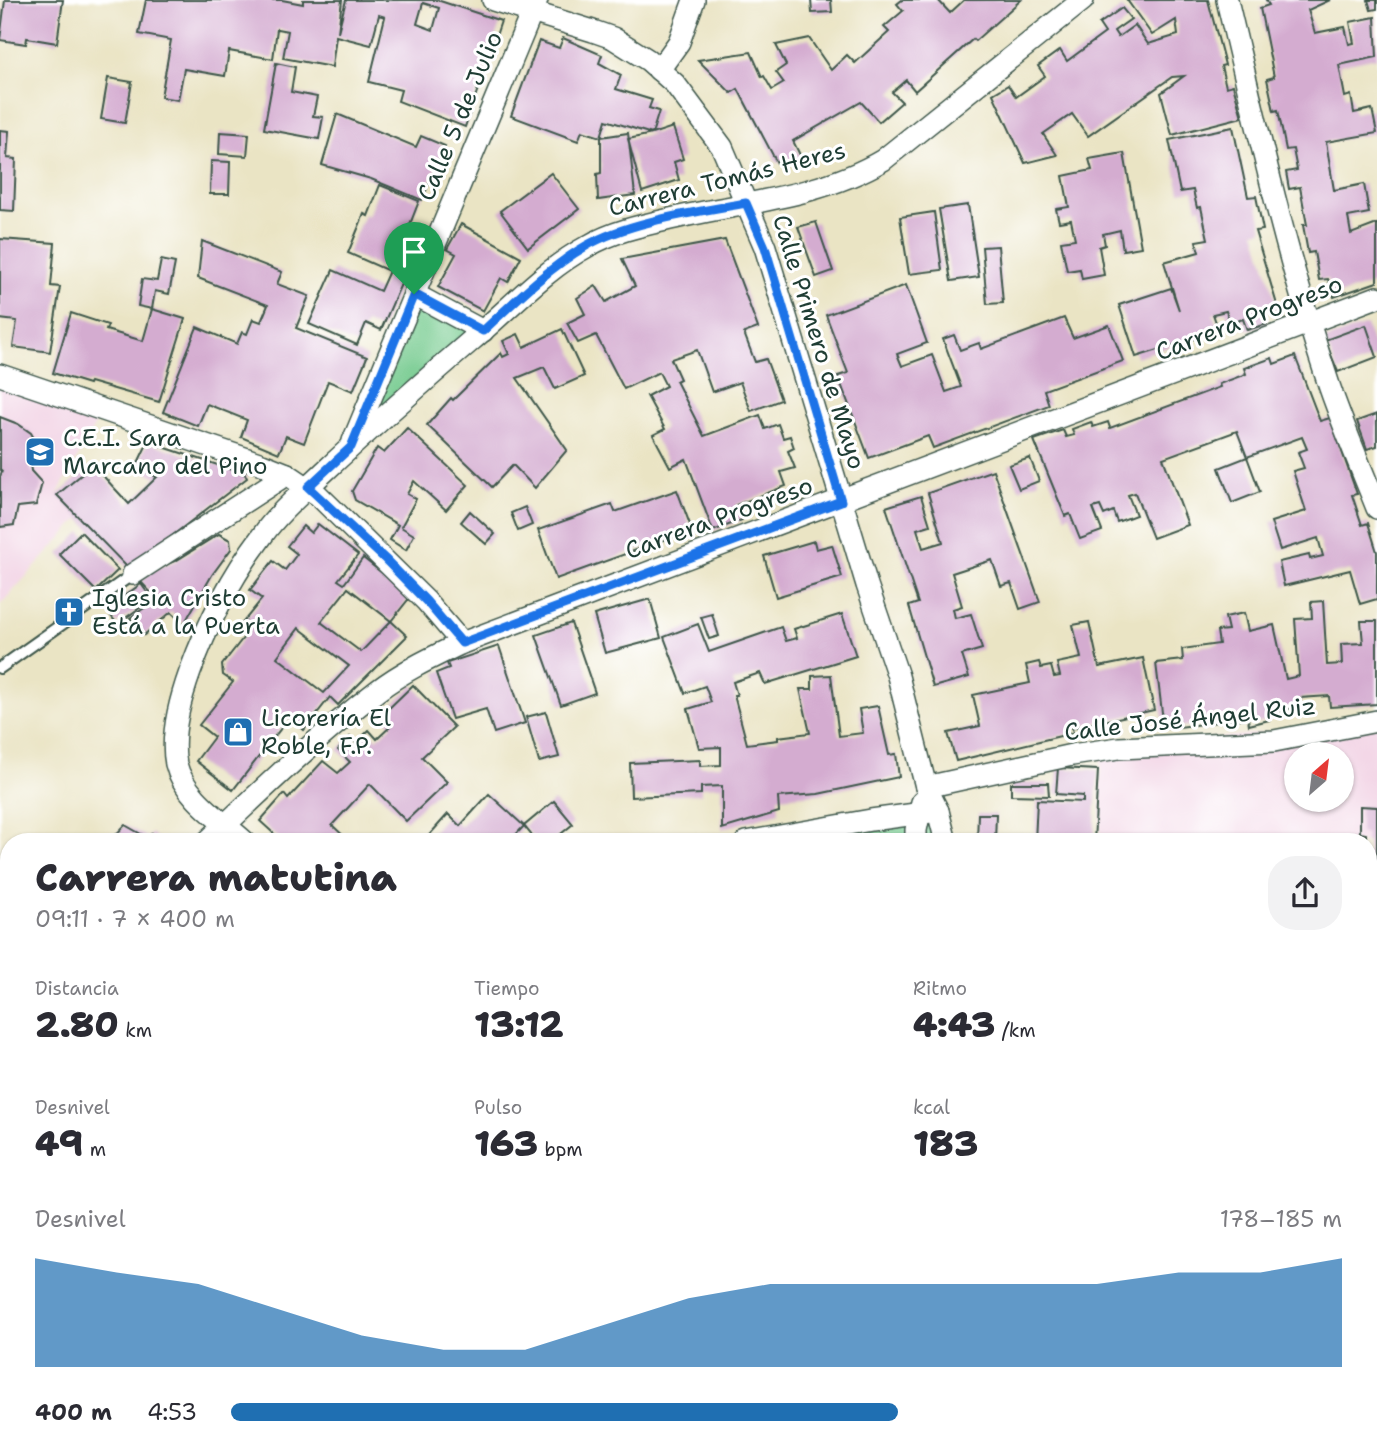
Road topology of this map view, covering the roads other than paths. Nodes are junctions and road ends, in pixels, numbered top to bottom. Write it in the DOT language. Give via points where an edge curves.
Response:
graph roads {
  1 [pos="493,0"];
  2 [pos="694,0"];
  3 [pos="1083,0"];
  4 [pos="1227,0"];
  5 [pos="534,6"];
  6 [pos="659,70"];
  7 [pos="746,203"];
  8 [pos="414,294"];
  9 [pos="1377,297"];
  10 [pos="1310,323"];
  11 [pos="483,331"];
  12 [pos="0,375"];
  13 [pos="351,447"];
  14 [pos="287,474"];
  15 [pos="308,487"];
  16 [pos="841,501"];
  17 [pos="1377,508"];
  18 [pos="133,574"];
  19 [pos="462,643"];
  20 [pos="0,668"];
  21 [pos="1377,721"];
  22 [pos="926,787"];
  23 [pos="929,812"];
  24 [pos="226,824"];
  25 [pos="216,833"];
  26 [pos="236,833"];
  27 [pos="797,833"];
  28 [pos="920,833"];
  29 [pos="941,833"];
  1 -- 5 [label="street, Calle Primero de Mayo"];
  2 -- 6 [label="street" via="679,42"];
  3 -- 7 [label="street, Carrera Tomás Heres" via="883,160 811,190"];
  4 -- 10 [label="street"];
  5 -- 6 [label="street, Calle Primero de Mayo" via="613,38"];
  5 -- 8 [label="street, Calle 5 de Julio"];
  6 -- 7 [label="street, Calle Primero de Mayo" via="675,84 722,147"];
  7 -- 11 [label="street, Carrera Tomás Heres" via="636,227 586,246"];
  7 -- 16 [label="street, Calle Primero de Mayo" via="765,247"];
  8 -- 11 [label="street"];
  8 -- 13 [label="street, Calle 5 de Julio"];
  9 -- 10 [label="street, Carrera Progreso"];
  10 -- 16 [label="street, Carrera Progreso"];
  10 -- 17 [label="street" via="1330,390"];
  11 -- 13 [label="street, Carrera Tomás Heres"];
  12 -- 14 [label="street"];
  13 -- 15 [label="street, Carrera Tomás Heres"];
  14 -- 15 [label="street"];
  14 -- 18 [label="street"];
  15 -- 19 [label="street" via="401,576"];
  15 -- 24 [label="street, Carrera Tomás Heres" via="262,535 242,565 195,660 177,719 176,762 181,779"];
  16 -- 19 [label="street, Carrera Progreso"];
  16 -- 22 [label="street, Calle Primero de Mayo" via="898,676"];
  18 -- 20 [label="lane"];
  19 -- 24 [label="street, Carrera Progreso" via="378,690"];
  21 -- 22 [label="street, Calle José Ángel Ruiz" via="1274,741 1119,748"];
  22 -- 23 [label="street, Calle Primero de Mayo"];
  23 -- 27 [label="street"];
  23 -- 28 [label="street, Calle Primero de Mayo"];
  23 -- 29 [label="street, Calle Primero de Mayo"];
  24 -- 25 [label="street, Carrera Progreso"];
  24 -- 26 [label="street, Carrera Tomás Heres"];
}
